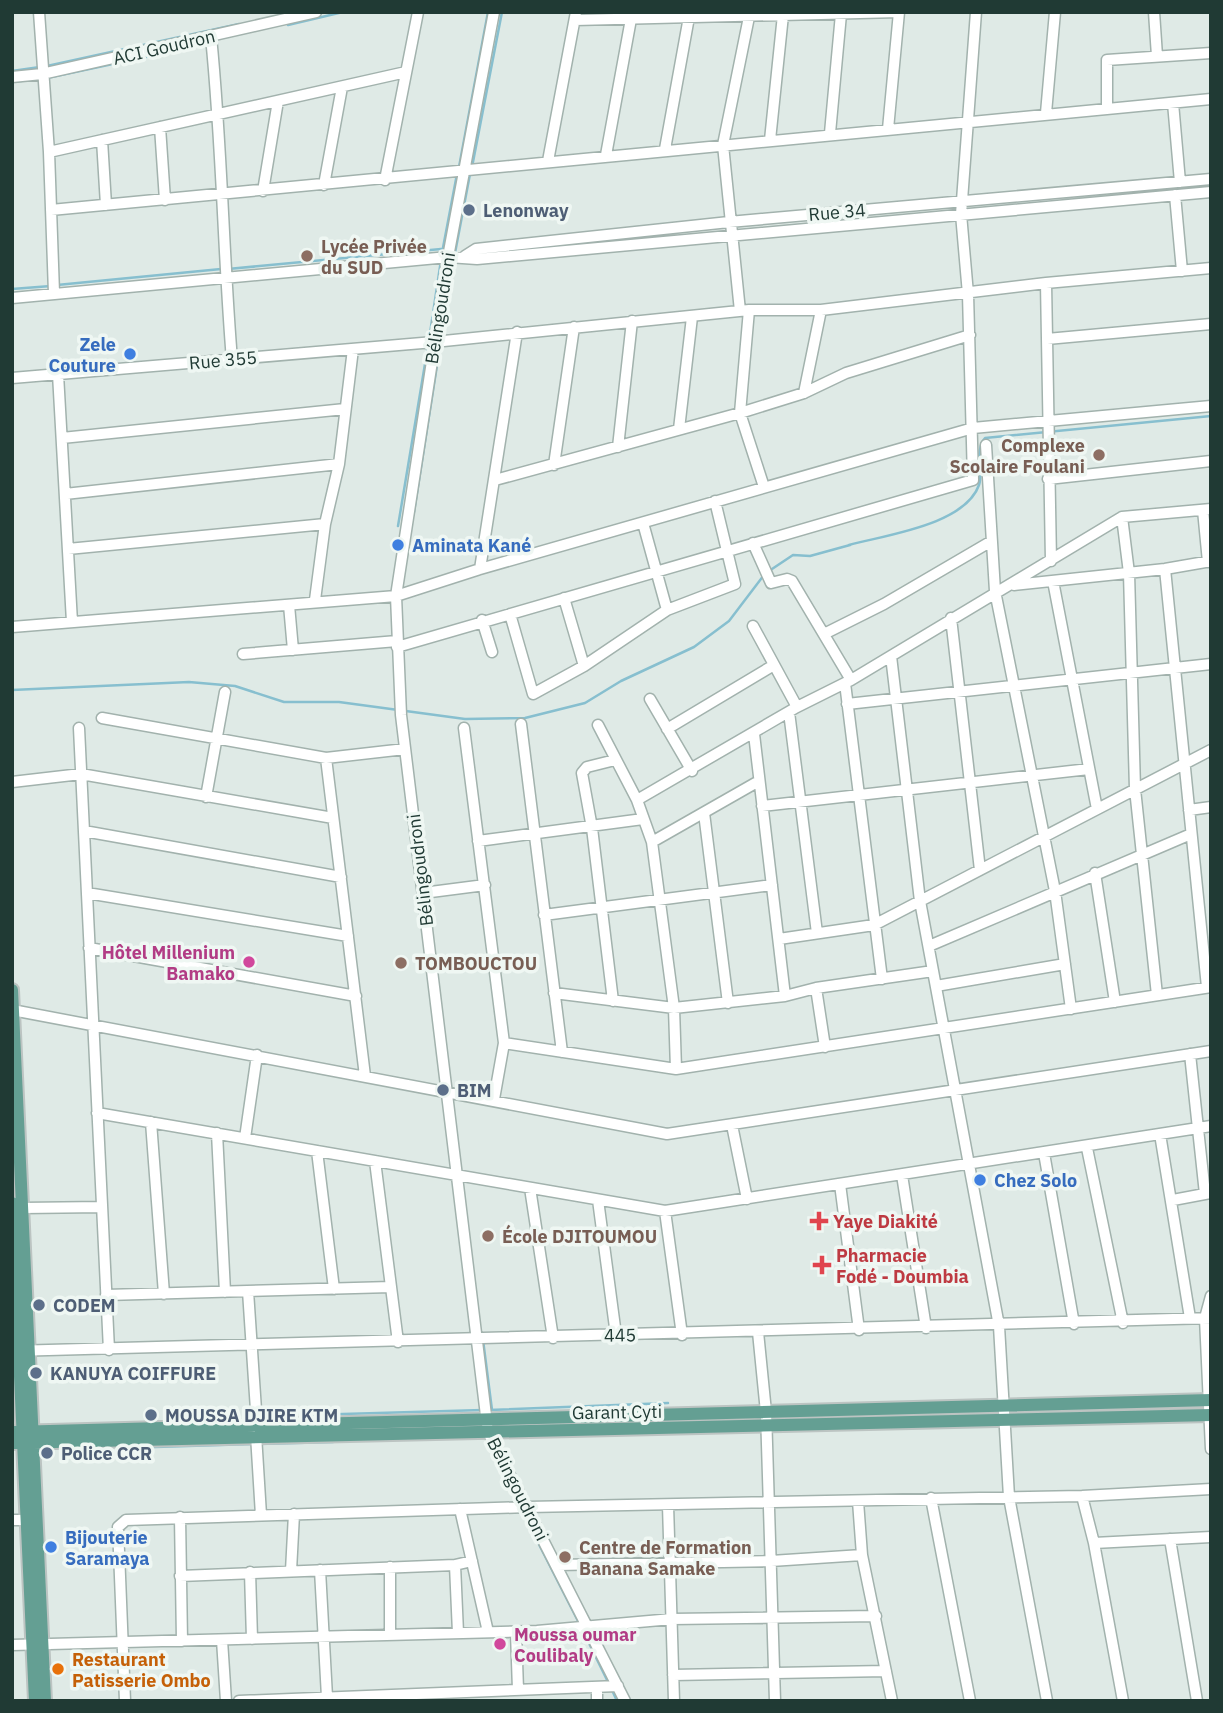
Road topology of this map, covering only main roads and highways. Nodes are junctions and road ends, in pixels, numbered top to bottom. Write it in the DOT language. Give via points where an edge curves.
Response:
graph roads {
  1 [pos="12,990"];
  2 [pos="13,1010"];
  3 [pos="15,1208"];
  4 [pos="20,1352"];
  5 [pos="1209,1400"];
  6 [pos="1209,1415"];
  7 [pos="487,1426"];
  8 [pos="23,1438"];
  9 [pos="37,1645"];
  10 [pos="35,1701"];
  11 [pos="45,1701"];
  1 -- 2 [label="main road"];
  2 -- 3 [label="main road"];
  3 -- 4 [label="main road"];
  4 -- 8 [label="main road"];
  5 -- 7 [label="main road, Garant Cyti" via="766,1412"];
  6 -- 7 [label="main road, Garant Cyti" via="766,1427"];
  7 -- 8 [label="main road, Garant Cyti"];
  8 -- 9 [label="main road"];
  8 -- 9 [label="main road"];
  9 -- 10 [label="main road"];
  9 -- 11 [label="main road"];
}
